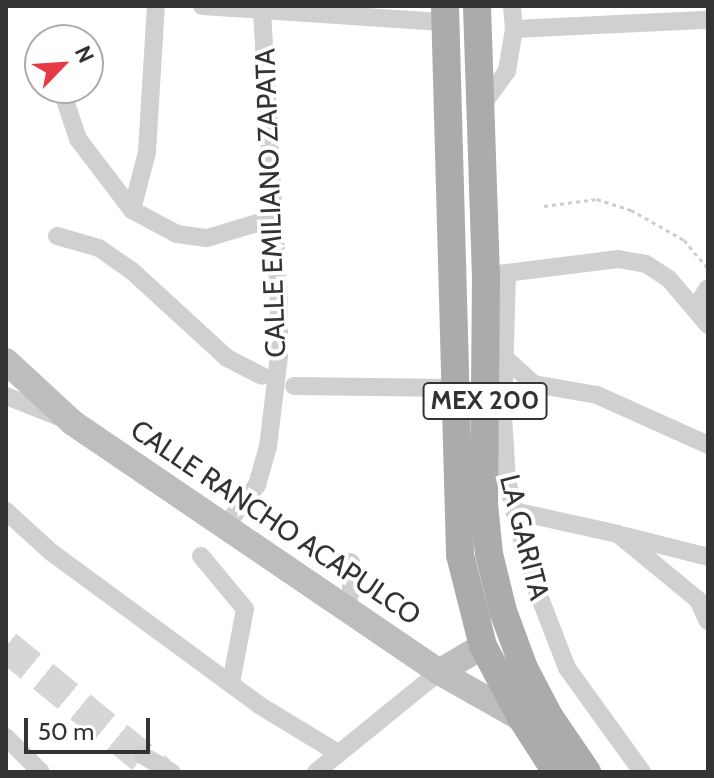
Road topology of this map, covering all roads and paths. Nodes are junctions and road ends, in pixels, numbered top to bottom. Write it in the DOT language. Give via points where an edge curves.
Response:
graph roads {
  1 [pos="156,6"];
  2 [pos="202,6"];
  3 [pos="477,6"];
  4 [pos="512,6"];
  5 [pos="262,12"];
  6 [pos="666,13"];
  7 [pos="445,14"];
  8 [pos="708,20"];
  9 [pos="514,29"];
  10 [pos="66,104"];
  11 [pos="480,108"];
  12 [pos="544,206"];
  13 [pos="132,210"];
  14 [pos="274,218"];
  15 [pos="57,236"];
  16 [pos="708,269"];
  17 [pos="497,274"];
  18 [pos="708,288"];
  19 [pos="696,307"];
  20 [pos="708,325"];
  21 [pos="505,358"];
  22 [pos="6,361"];
  23 [pos="262,376"];
  24 [pos="294,386"];
  25 [pos="454,388"];
  26 [pos="6,396"];
  27 [pos="73,423"];
  28 [pos="708,445"];
  29 [pos="6,511"];
  30 [pos="514,511"];
  31 [pos="226,525"];
  32 [pos="618,534"];
  33 [pos="201,556"];
  34 [pos="708,557"];
  35 [pos="351,562"];
  36 [pos="345,607"];
  37 [pos="708,621"];
  38 [pos="483,646"];
  39 [pos="439,672"];
  40 [pos="231,683"];
  41 [pos="522,719"];
  42 [pos="6,737"];
  43 [pos="338,753"];
  44 [pos="142,755"];
  45 [pos="41,772"];
  46 [pos="171,772"];
  47 [pos="316,772"];
  48 [pos="556,772"];
  49 [pos="587,772"];
  50 [pos="642,772"];
  1 -- 13 [label="street" via="147,152"];
  2 -- 5 [label="street"];
  3 -- 11 [label="main road, MEX 200"];
  4 -- 9 [label="street"];
  5 -- 7 [label="street"];
  5 -- 14 [label="street, CALLE EMILIANO ZAPATA"];
  6 -- 8 [label="street"];
  6 -- 9 [label="street"];
  7 -- 25 [label="main road, MEX 200"];
  9 -- 11 [label="street" via="507,71"];
  10 -- 13 [label="street" via="78,139"];
  11 -- 17 [label="main road, MEX 200"];
  12 -- 16 [label="path" via="597,199 631,210 684,240"];
  13 -- 14 [label="street" via="177,234 207,238"];
  14 -- 31 [label="street, CALLE EMILIANO ZAPATA" via="279,356 268,447 257,485"];
  15 -- 23 [label="street" via="99,248 131,270 227,358"];
  17 -- 19 [label="street" via="632,261 669,279"];
  17 -- 21 [label="street, LA GARITA"];
  17 -- 49 [label="main road, MEX 200" via="484,504 489,554 524,668"];
  18 -- 19 [label="street"];
  19 -- 20 [label="street"];
  21 -- 28 [label="street" via="534,384 597,395"];
  21 -- 30 [label="street, LA GARITA" via="503,416"];
  22 -- 27 [label="main road, CALLE RANCHO ACAPULCO"];
  24 -- 25 [label="street"];
  25 -- 38 [label="main road, MEX 200" via="460,555"];
  26 -- 27 [label="street"];
  27 -- 31 [label="main road, CALLE RANCHO ACAPULCO"];
  29 -- 40 [label="street" via="51,552"];
  30 -- 32 [label="street"];
  30 -- 50 [label="street, LA GARITA" via="531,575 567,668"];
  31 -- 36 [label="main road, CALLE RANCHO ACAPULCO"];
  32 -- 34 [label="street"];
  32 -- 37 [label="street" via="698,600"];
  33 -- 40 [label="street" via="245,609"];
  35 -- 36 [label="street"];
  36 -- 39 [label="main road, CALLE RANCHO ACAPULCO"];
  38 -- 39 [label="main road"];
  38 -- 41 [label="main road, MEX 200"];
  39 -- 41 [label="main road, CALLE RANCHO ACAPULCO"];
  39 -- 43 [label="street"];
  40 -- 43 [label="street"];
  41 -- 48 [label="main road, MEX 200"];
  42 -- 45 [label="street"];
  43 -- 47 [label="street"];
  44 -- 46 [label="street"];
}
